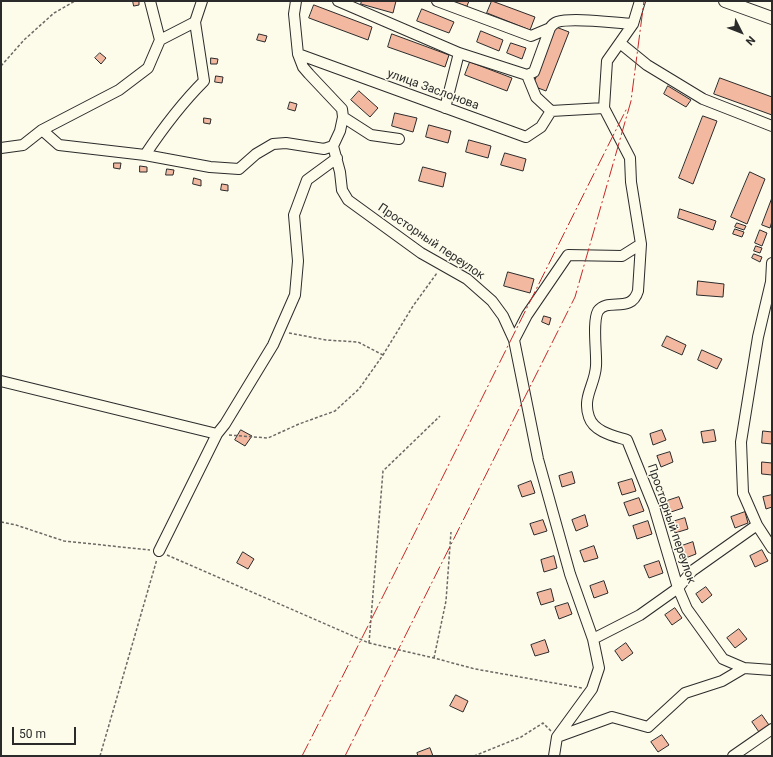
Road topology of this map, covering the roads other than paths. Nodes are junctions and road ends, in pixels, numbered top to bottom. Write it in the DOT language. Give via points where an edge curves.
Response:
graph roads {
  1 [pos="150,1"];
  2 [pos="202,1"];
  3 [pos="296,1"];
  4 [pos="338,1"];
  5 [pos="437,1"];
  6 [pos="640,1"];
  7 [pos="725,1"];
  8 [pos="772,18"];
  9 [pos="195,22"];
  10 [pos="632,24"];
  11 [pos="550,28"];
  12 [pos="160,40"];
  13 [pos="620,43"];
  14 [pos="459,53"];
  15 [pos="298,54"];
  16 [pos="527,75"];
  17 [pos="445,108"];
  18 [pos="604,108"];
  19 [pos="551,112"];
  20 [pos="343,117"];
  21 [pos="772,126"];
  22 [pos="42,130"];
  23 [pos="399,139"];
  24 [pos="334,146"];
  25 [pos="1,148"];
  26 [pos="145,155"];
  27 [pos="337,158"];
  28 [pos="641,244"];
  29 [pos="772,263"];
  30 [pos="514,340"];
  31 [pos="1,381"];
  32 [pos="217,434"];
  33 [pos="757,525"];
  34 [pos="772,548"];
  35 [pos="159,551"];
  36 [pos="678,588"];
  37 [pos="593,639"];
  38 [pos="744,668"];
  39 [pos="772,670"];
  40 [pos="772,729"];
  41 [pos="557,737"];
  42 [pos="554,756"];
  43 [pos="733,756"];
  1 -- 12 [label="street"];
  2 -- 9 [label="street"];
  3 -- 15 [label="street" via="294,14"];
  4 -- 14 [label="street"];
  5 -- 11 [label="street" via="531,36"];
  6 -- 10 [label="street"];
  7 -- 8 [label="main road"];
  9 -- 12 [label="street"];
  9 -- 26 [label="street" via="204,81 184,101"];
  10 -- 11 [label="street" via="564,20 555,22"];
  10 -- 13 [label="street"];
  11 -- 16 [label="street" via="534,72"];
  12 -- 22 [label="street" via="148,68 119,90"];
  13 -- 18 [label="street" via="608,61"];
  13 -- 21 [label="street" via="647,65 703,99"];
  14 -- 16 [label="street"];
  14 -- 17 [label="street"];
  15 -- 17 [label="street, улица Заслонова"];
  15 -- 20 [label="street" via="303,67 342,109"];
  16 -- 19 [label="street" via="536,97"];
  17 -- 19 [label="street, улица Заслонова" via="526,137 540,127"];
  18 -- 19 [label="street"];
  18 -- 28 [label="street, Просторный переулок" via="630,158 631,182"];
  20 -- 23 [label="street" via="371,135"];
  20 -- 24 [label="street"];
  22 -- 25 [label="street" via="23,145"];
  22 -- 26 [label="street" via="59,145"];
  24 -- 26 [label="street" via="324,149 286,143 273,144 256,154 239,169 210,167"];
  24 -- 27 [label="street, Просторный переулок"];
  27 -- 30 [label="street, Просторный переулок" via="342,190 348,200 421,253 467,279 492,301 503,316"];
  27 -- 32 [label="street" via="307,180 294,215 298,261 295,295 273,345"];
  28 -- 30 [label="street" via="622,256 568,255 527,315"];
  28 -- 36 [label="street, Просторный переулок" via="636,297 628,304 605,306 598,312 595,333 596,369 587,394 587,406 589,418 596,426 604,432 627,440 654,506"];
  29 -- 33 [label="street" via="771,282 758,337 741,442 743,493"];
  30 -- 37 [label="street, Просторный переулок" via="538,459 570,574"];
  31 -- 32 [label="street"];
  32 -- 35 [label="street"];
  33 -- 34 [label="street"];
  33 -- 36 [label="street" via="692,571"];
  36 -- 37 [label="street" via="640,615"];
  36 -- 38 [label="street, Просторный переулок" via="687,609 724,659"];
  37 -- 41 [label="street, Просторный переулок" via="599,668 592,690"];
  38 -- 39 [label="street"];
  38 -- 41 [label="street" via="722,681 685,693 648,727 612,717"];
  40 -- 43 [label="street"];
  41 -- 42 [label="street, Просторный переулок"];
}
